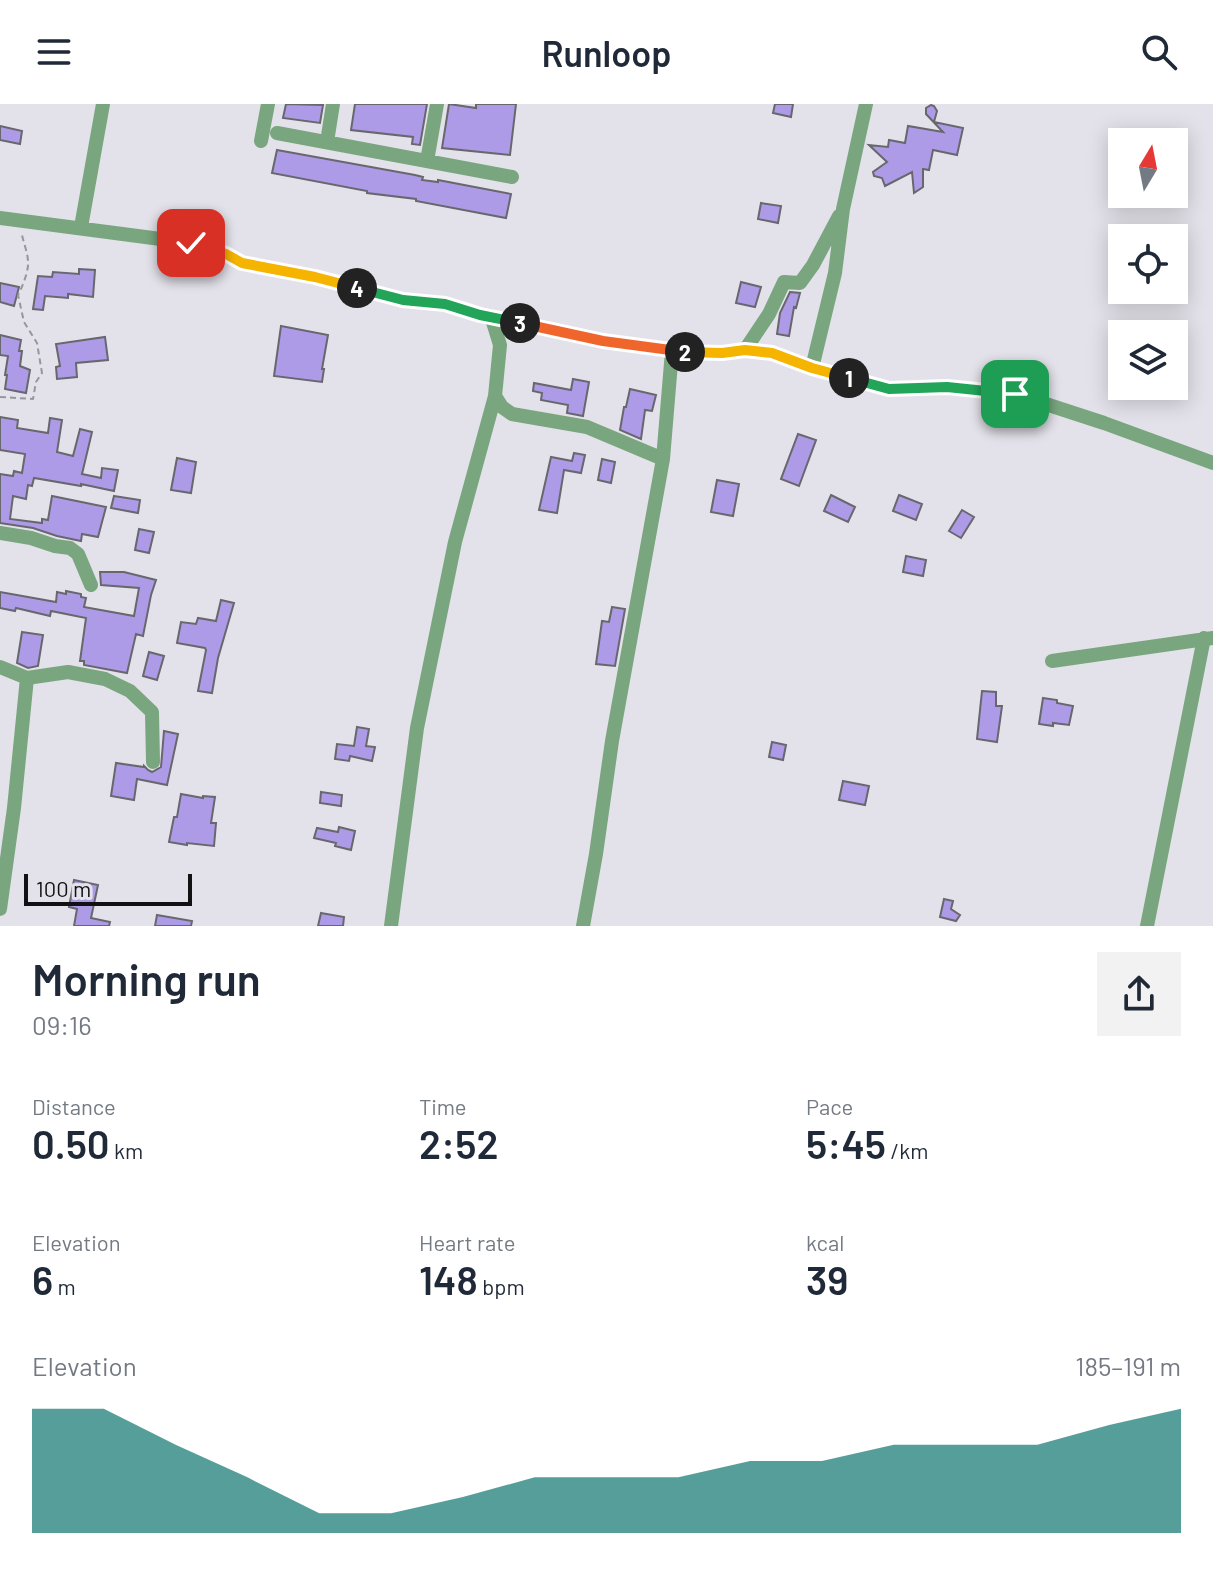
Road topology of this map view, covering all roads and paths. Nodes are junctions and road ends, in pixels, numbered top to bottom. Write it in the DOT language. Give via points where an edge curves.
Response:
graph roads {
  1 [pos="103,104"];
  2 [pos="268,104"];
  3 [pos="333,104"];
  4 [pos="437,104"];
  5 [pos="866,104"];
  6 [pos="277,133"];
  7 [pos="261,141"];
  8 [pos="327,142"];
  9 [pos="427,161"];
  10 [pos="512,177"];
  11 [pos="843,209"];
  12 [pos="0,218"];
  13 [pos="21,227"];
  14 [pos="81,227"];
  15 [pos="480,315"];
  16 [pos="745,350"];
  17 [pos="672,351"];
  18 [pos="812,368"];
  19 [pos="495,396"];
  20 [pos="0,397"];
  21 [pos="663,459"];
  22 [pos="1213,463"];
  23 [pos="0,533"];
  24 [pos="91,585"];
  25 [pos="1209,638"];
  26 [pos="1052,661"];
  27 [pos="0,667"];
  28 [pos="27,678"];
  29 [pos="153,762"];
  30 [pos="0,909"];
  31 [pos="391,926"];
  32 [pos="583,926"];
  33 [pos="1147,926"];
  1 -- 14 [label="street"];
  2 -- 7 [label="street"];
  3 -- 8 [label="street"];
  4 -- 9 [label="street"];
  5 -- 11 [label="street"];
  6 -- 8 [label="street"];
  8 -- 9 [label="street"];
  9 -- 10 [label="street"];
  11 -- 16 [label="street" via="813,265 800,283 784,282"];
  11 -- 18 [label="street" via="835,273"];
  12 -- 13 [label="street"];
  13 -- 14 [label="street"];
  13 -- 20 [label="path" via="29,265 18,295 24,322 37,343 42,373 33,399"];
  14 -- 15 [label="street" via="191,243 242,263"];
  15 -- 17 [label="street"];
  15 -- 19 [label="street" via="492,319 500,345"];
  16 -- 17 [label="street"];
  16 -- 18 [label="street" via="772,353"];
  17 -- 21 [label="street"];
  18 -- 22 [label="street" via="889,389 947,387 1015,394"];
  19 -- 21 [label="street" via="512,414 587,427"];
  19 -- 31 [label="street" via="455,542 417,728"];
  21 -- 32 [label="street"];
  23 -- 24 [label="street" via="70,548"];
  25 -- 26 [label="street"];
  25 -- 33 [label="street"];
  27 -- 28 [label="street"];
  28 -- 29 [label="street" via="68,672 105,679 130,691 152,712"];
  28 -- 30 [label="street"];
}
